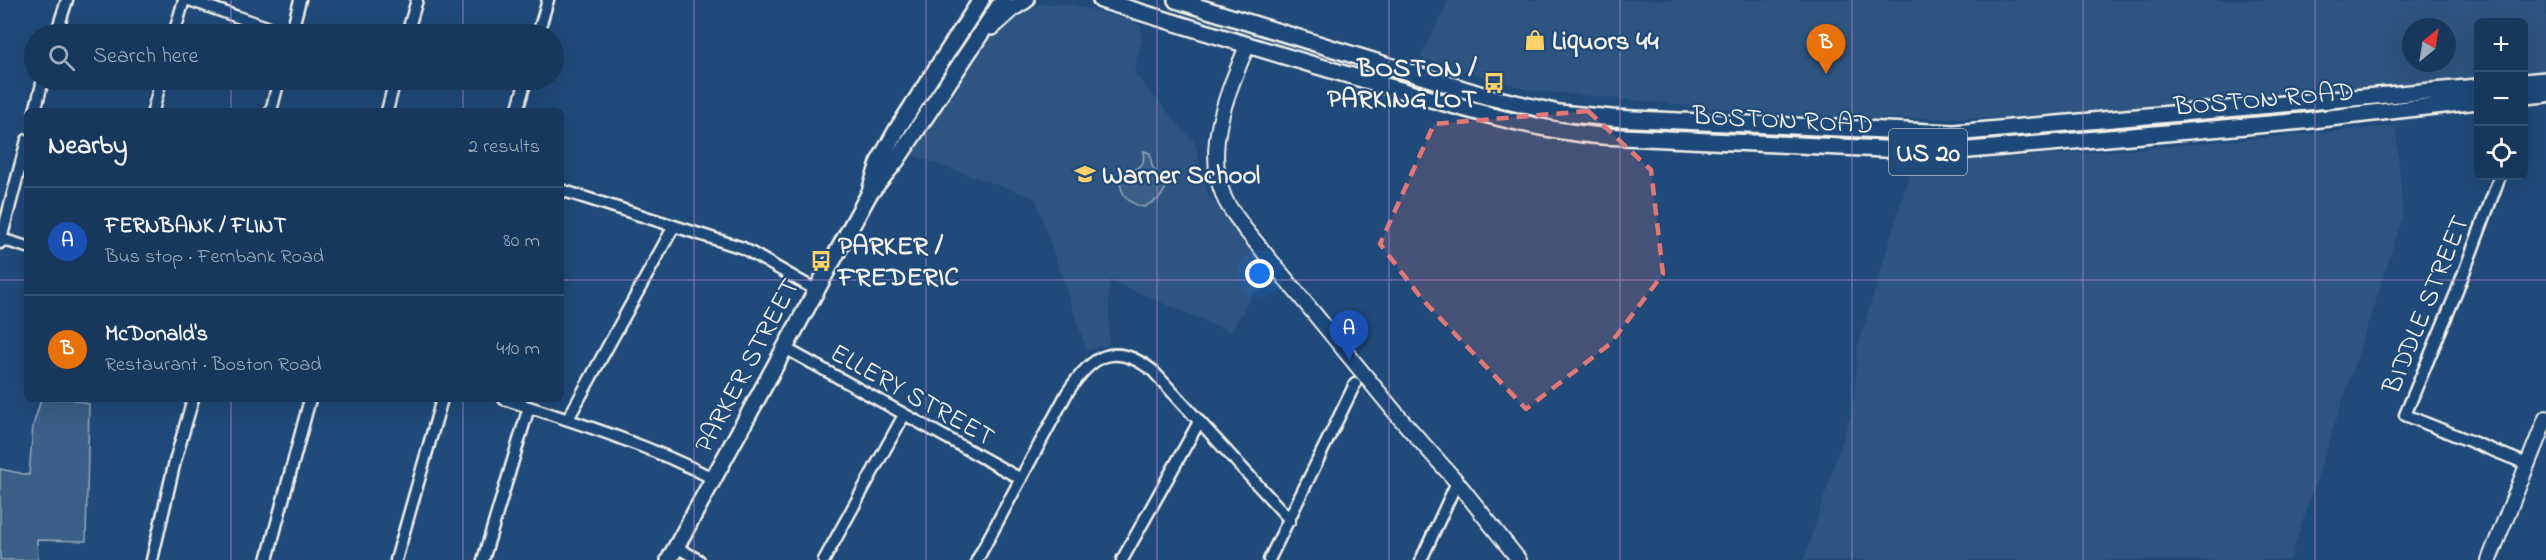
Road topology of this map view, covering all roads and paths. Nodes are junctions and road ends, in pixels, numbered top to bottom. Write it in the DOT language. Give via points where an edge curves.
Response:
graph roads {
  1 [pos="67,0"];
  2 [pos="184,0"];
  3 [pos="189,0"];
  4 [pos="300,0"];
  5 [pos="417,0"];
  6 [pos="548,0"];
  7 [pos="973,0"];
  8 [pos="981,0"];
  9 [pos="1003,0"];
  10 [pos="1026,0"];
  11 [pos="1101,0"];
  12 [pos="1176,0"];
  13 [pos="59,24"];
  14 [pos="177,24"];
  15 [pos="260,24"];
  16 [pos="292,24"];
  17 [pos="410,24"];
  18 [pos="541,24"];
  19 [pos="962,30"];
  20 [pos="973,46"];
  21 [pos="1247,46"];
  22 [pos="2546,80"];
  23 [pos="2528,82"];
  24 [pos="2474,87"];
  25 [pos="40,90"];
  26 [pos="158,90"];
  27 [pos="276,90"];
  28 [pos="392,90"];
  29 [pos="523,90"];
  30 [pos="2546,94"];
  31 [pos="2528,96"];
  32 [pos="2474,101"];
  33 [pos="36,108"];
  34 [pos="154,108"];
  35 [pos="272,108"];
  36 [pos="388,108"];
  37 [pos="518,108"];
  38 [pos="24,152"];
  39 [pos="2499,180"];
  40 [pos="564,191"];
  41 [pos="869,194"];
  42 [pos="674,226"];
  43 [pos="1,241"];
  44 [pos="24,246"];
  45 [pos="816,290"];
  46 [pos="783,347"];
  47 [pos="1355,384"];
  48 [pos="192,402"];
  49 [pos="309,402"];
  50 [pos="441,402"];
  51 [pos="513,402"];
  52 [pos="529,407"];
  53 [pos="904,415"];
  54 [pos="568,418"];
  55 [pos="2546,418"];
  56 [pos="1199,422"];
  57 [pos="2543,435"];
  58 [pos="2527,464"];
  59 [pos="714,478"];
  60 [pos="1021,479"];
  61 [pos="1457,482"];
  62 [pos="1290,520"];
  63 [pos="673,554"];
  64 [pos="152,560"];
  65 [pos="267,560"];
  66 [pos="396,560"];
  67 [pos="483,560"];
  68 [pos="699,560"];
  69 [pos="824,560"];
  70 [pos="977,560"];
  71 [pos="1122,560"];
  72 [pos="1269,560"];
  73 [pos="1421,560"];
  74 [pos="1519,560"];
  75 [pos="2489,560"];
  1 -- 13 [label="street"];
  2 -- 14 [label="street"];
  3 -- 15 [label="street"];
  4 -- 16 [label="street"];
  5 -- 17 [label="street"];
  6 -- 18 [label="street"];
  7 -- 19 [label="main road"];
  8 -- 19 [label="main road, PARKER STREET"];
  9 -- 20 [label="main road, PARKER STREET"];
  10 -- 20 [label="main road"];
  11 -- 21 [label="main road, BOSTON ROAD / US 20"];
  12 -- 24 [label="main road, BOSTON ROAD / US 20" via="1489,97 1550,111 1612,118 1954,133"];
  19 -- 41 [label="main road, PARKER STREET" via="898,128 877,167"];
  20 -- 41 [label="main road, PARKER STREET" via="896,161"];
  21 -- 32 [label="main road, BOSTON ROAD / US 20" via="1497,118 1553,130 1601,136 1929,152 2303,121"];
  21 -- 61 [label="main road" via="1228,92 1216,140 1216,168 1224,197 1266,255"];
  22 -- 23 [label="main road"];
  25 -- 33 [label="street"];
  26 -- 34 [label="street"];
  27 -- 35 [label="street"];
  28 -- 36 [label="street"];
  29 -- 37 [label="street"];
  30 -- 31 [label="main road"];
  38 -- 43 [label="street"];
  39 -- 58 [label="street, BIDDLE STREET" via="2405,415"];
  40 -- 42 [label="street"];
  41 -- 45 [label="main road, PARKER STREET"];
  42 -- 45 [label="street" via="743,248"];
  42 -- 54 [label="street"];
  43 -- 44 [label="street"];
  45 -- 46 [label="main road, PARKER STREET"];
  46 -- 53 [label="street, ELLERY STREET"];
  46 -- 59 [label="main road, PARKER STREET"];
  47 -- 62 [label="street"];
  48 -- 64 [label="street"];
  49 -- 65 [label="street"];
  50 -- 66 [label="street"];
  51 -- 52 [label="street"];
  52 -- 54 [label="street"];
  52 -- 67 [label="street"];
  53 -- 60 [label="street, ELLERY STREET"];
  53 -- 69 [label="street"];
  54 -- 59 [label="street" via="677,459"];
  55 -- 57 [label="main road"];
  56 -- 60 [label="street" via="1143,362 1121,354 1107,354 1081,371"];
  56 -- 62 [label="street"];
  56 -- 71 [label="street"];
  57 -- 58 [label="main road"];
  58 -- 75 [label="main road"];
  59 -- 63 [label="main road, PARKER STREET"];
  60 -- 70 [label="street"];
  61 -- 73 [label="street"];
  61 -- 74 [label="main road"];
  62 -- 72 [label="street"];
  63 -- 68 [label="street"];
}
